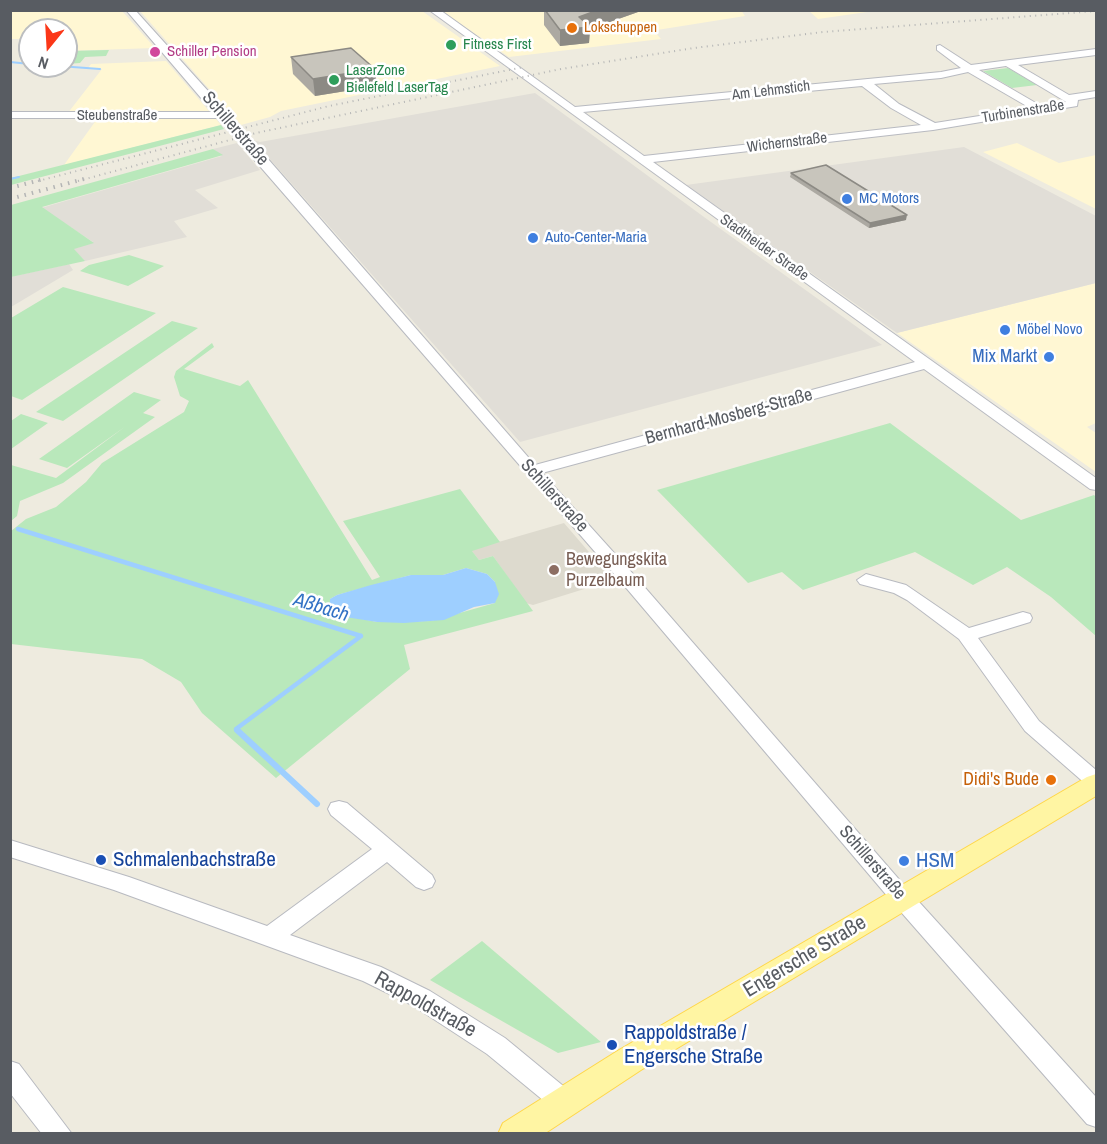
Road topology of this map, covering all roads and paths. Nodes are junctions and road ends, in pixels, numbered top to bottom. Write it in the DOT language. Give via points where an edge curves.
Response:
graph roads {
  1 [pos="130,10"];
  2 [pos="433,10"];
  3 [pos="940,48"];
  4 [pos="1096,52"];
  5 [pos="1008,63"];
  6 [pos="970,68"];
  7 [pos="864,82"];
  8 [pos="1096,94"];
  9 [pos="1067,98"];
  10 [pos="1039,109"];
  11 [pos="572,110"];
  12 [pos="223,114"];
  13 [pos="10,115"];
  14 [pos="933,127"];
  15 [pos="641,160"];
  16 [pos="926,364"];
  17 [pos="531,471"];
  18 [pos="1096,485"];
  19 [pos="866,580"];
  20 [pos="1023,618"];
  21 [pos="966,635"];
  22 [pos="1096,782"];
  23 [pos="339,809"];
  24 [pos="10,848"];
  25 [pos="387,850"];
  26 [pos="424,881"];
  27 [pos="902,898"];
  28 [pos="271,936"];
  29 [pos="10,1072"];
  30 [pos="564,1102"];
  31 [pos="1096,1115"];
  32 [pos="59,1134"];
  33 [pos="515,1134"];
  1 -- 12 [label="street, Schillerstraße"];
  2 -- 11 [label="street, Stadtheider Straße"];
  3 -- 6 [label="street"];
  4 -- 5 [label="street, Am Lehmstich"];
  5 -- 6 [label="street, Am Lehmstich"];
  5 -- 9 [label="street"];
  6 -- 7 [label="street, Am Lehmstich" via="941,75"];
  6 -- 10 [label="street"];
  7 -- 11 [label="street, Am Lehmstich"];
  7 -- 14 [label="street" via="895,106"];
  8 -- 9 [label="street, Turbinenstraße"];
  9 -- 10 [label="street, Turbinenstraße" via="1073,104"];
  10 -- 14 [label="street, Turbinenstraße"];
  11 -- 15 [label="street, Stadtheider Straße"];
  12 -- 13 [label="street, Steubenstraße"];
  12 -- 17 [label="street, Schillerstraße"];
  14 -- 15 [label="street, Wichernstraße"];
  15 -- 16 [label="street, Stadtheider Straße"];
  16 -- 17 [label="street, Bernhard-Mosberg-Straße"];
  16 -- 18 [label="street, Stadtheider Straße"];
  17 -- 27 [label="street, Schillerstraße"];
  19 -- 21 [label="street" via="913,596"];
  20 -- 21 [label="street"];
  21 -- 22 [label="street" via="1032,726"];
  22 -- 27 [label="main road, Engersche Straße"];
  23 -- 25 [label="street"];
  24 -- 28 [label="street, Rappoldstraße"];
  25 -- 26 [label="street"];
  25 -- 28 [label="street"];
  27 -- 30 [label="main road, Engersche Straße"];
  27 -- 31 [label="street, Schillerstraße"];
  28 -- 30 [label="street, Rappoldstraße" via="372,974 422,998 496,1046"];
  29 -- 32 [label="street"];
  30 -- 33 [label="main road, Engersche Straße"];
}
